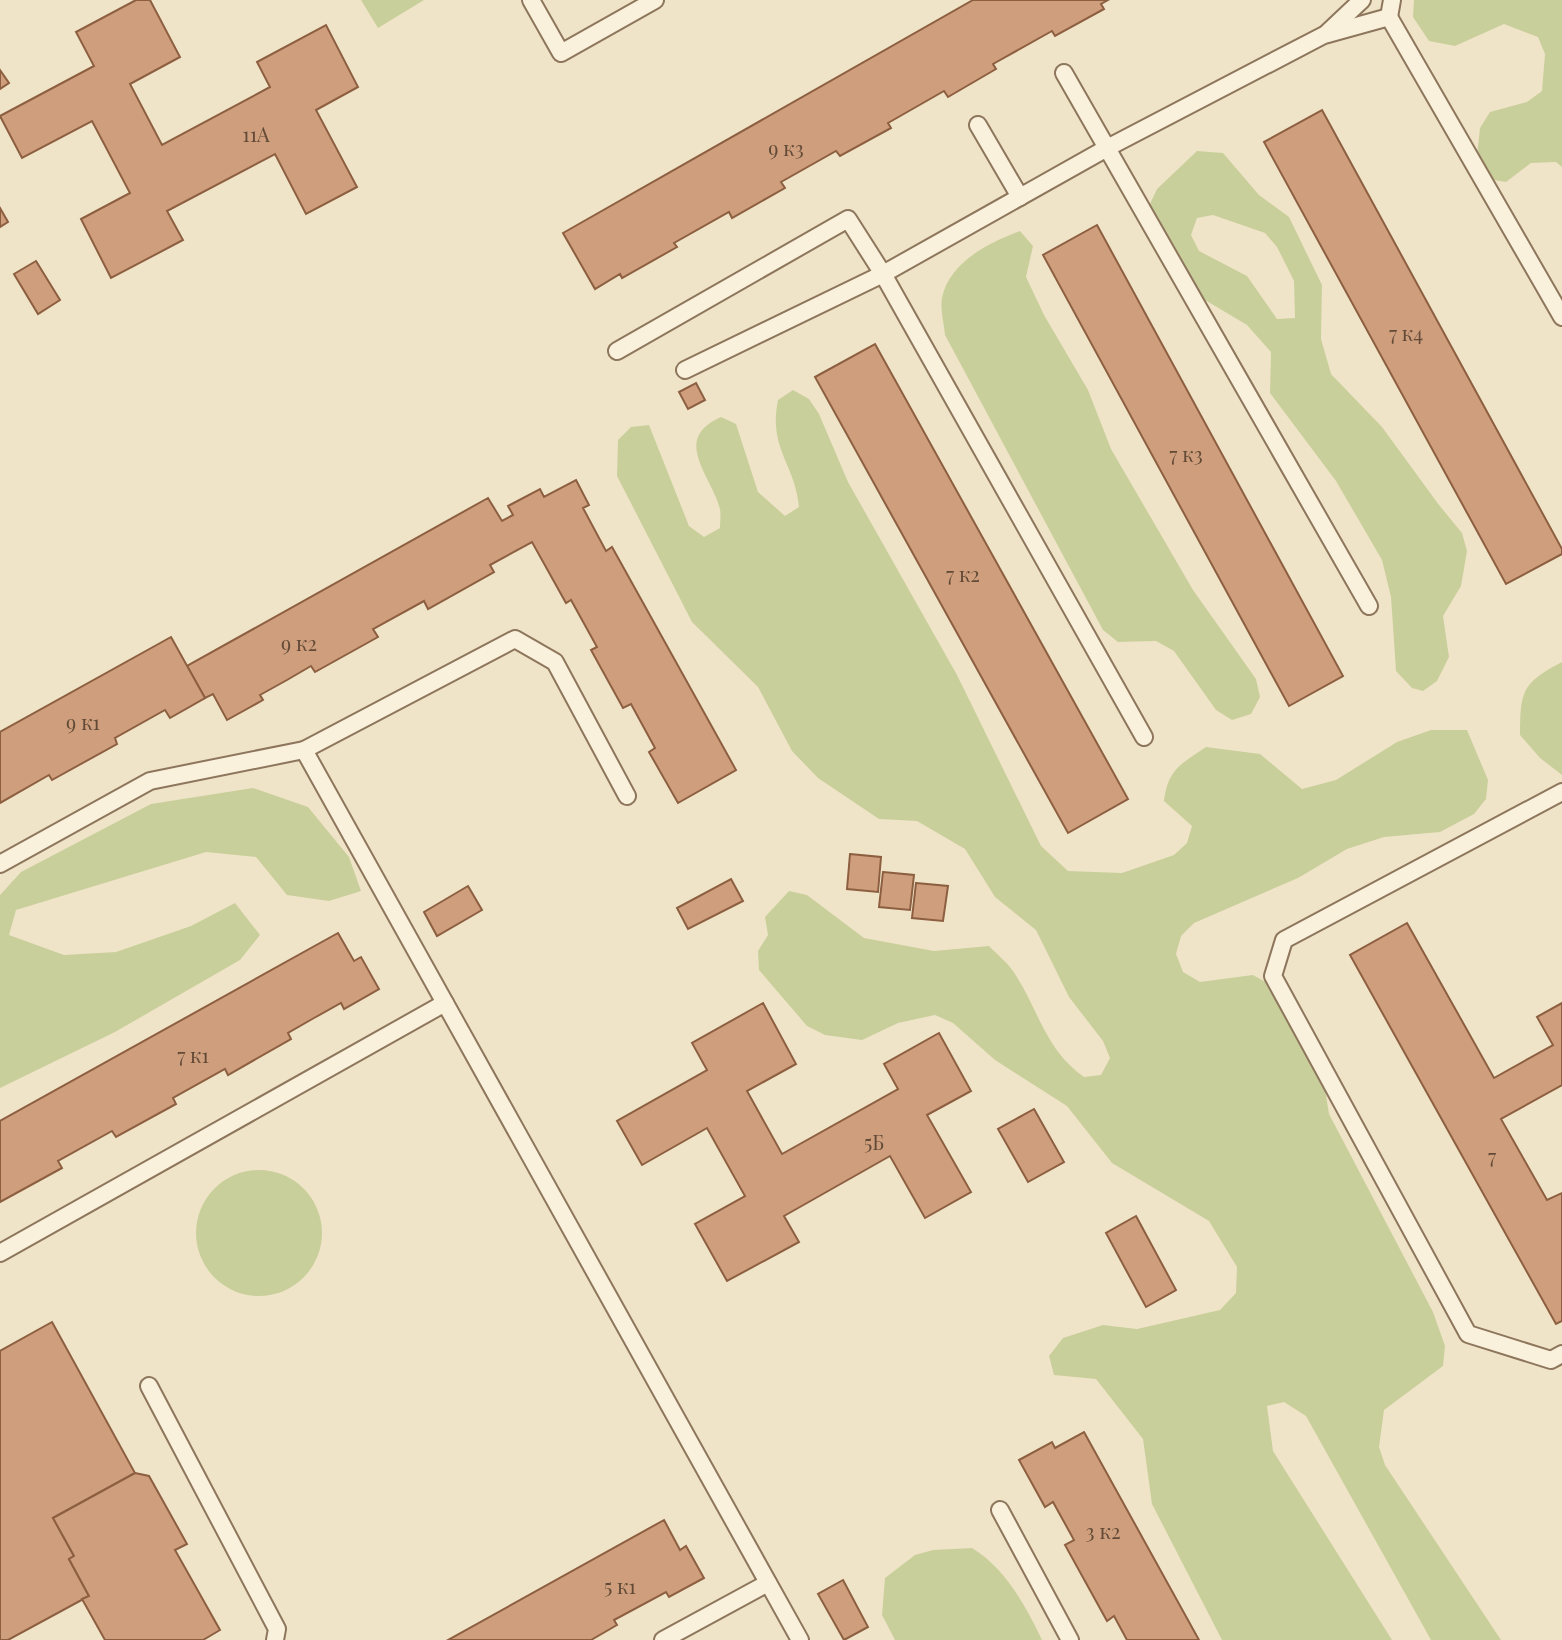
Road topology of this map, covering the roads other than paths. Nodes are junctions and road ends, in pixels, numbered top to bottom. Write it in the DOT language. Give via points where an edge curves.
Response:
graph roads {
  1 [pos="531,0"];
  2 [pos="655,0"];
  3 [pos="1362,0"];
  4 [pos="1390,8"];
  5 [pos="1324,35"];
  6 [pos="1064,73"];
  7 [pos="978,125"];
  8 [pos="1107,148"];
  9 [pos="1020,197"];
  10 [pos="883,274"];
  11 [pos="1562,317"];
  12 [pos="617,351"];
  13 [pos="685,370"];
  14 [pos="1369,606"];
  15 [pos="1144,737"];
  16 [pos="304,750"];
  17 [pos="1562,792"];
  18 [pos="627,796"];
  19 [pos="0,864"];
  20 [pos="445,1003"];
  21 [pos="0,1253"];
  22 [pos="1562,1354"];
  23 [pos="149,1386"];
  24 [pos="1000,1510"];
  25 [pos="768,1583"];
  26 [pos="275,1640"];
  27 [pos="663,1640"];
  28 [pos="800,1640"];
  29 [pos="1070,1640"];
  1 -- 2 [label="lane" via="561,53"];
  3 -- 5 [label="lane"];
  4 -- 5 [label="lane"];
  4 -- 11 [label="lane"];
  5 -- 8 [label="lane"];
  6 -- 8 [label="lane"];
  7 -- 9 [label="lane"];
  8 -- 9 [label="lane"];
  8 -- 14 [label="lane"];
  9 -- 10 [label="lane"];
  10 -- 12 [label="lane" via="848,219"];
  10 -- 13 [label="lane"];
  10 -- 15 [label="lane"];
  16 -- 18 [label="lane" via="515,639 555,662"];
  16 -- 19 [label="lane" via="150,781"];
  16 -- 20 [label="lane"];
  17 -- 22 [label="lane" via="1284,940 1273,976 1468,1334 1551,1360"];
  20 -- 21 [label="lane"];
  20 -- 25 [label="lane"];
  23 -- 26 [label="lane" via="277,1629"];
  24 -- 29 [label="lane"];
  25 -- 27 [label="lane"];
  25 -- 28 [label="lane"];
}
